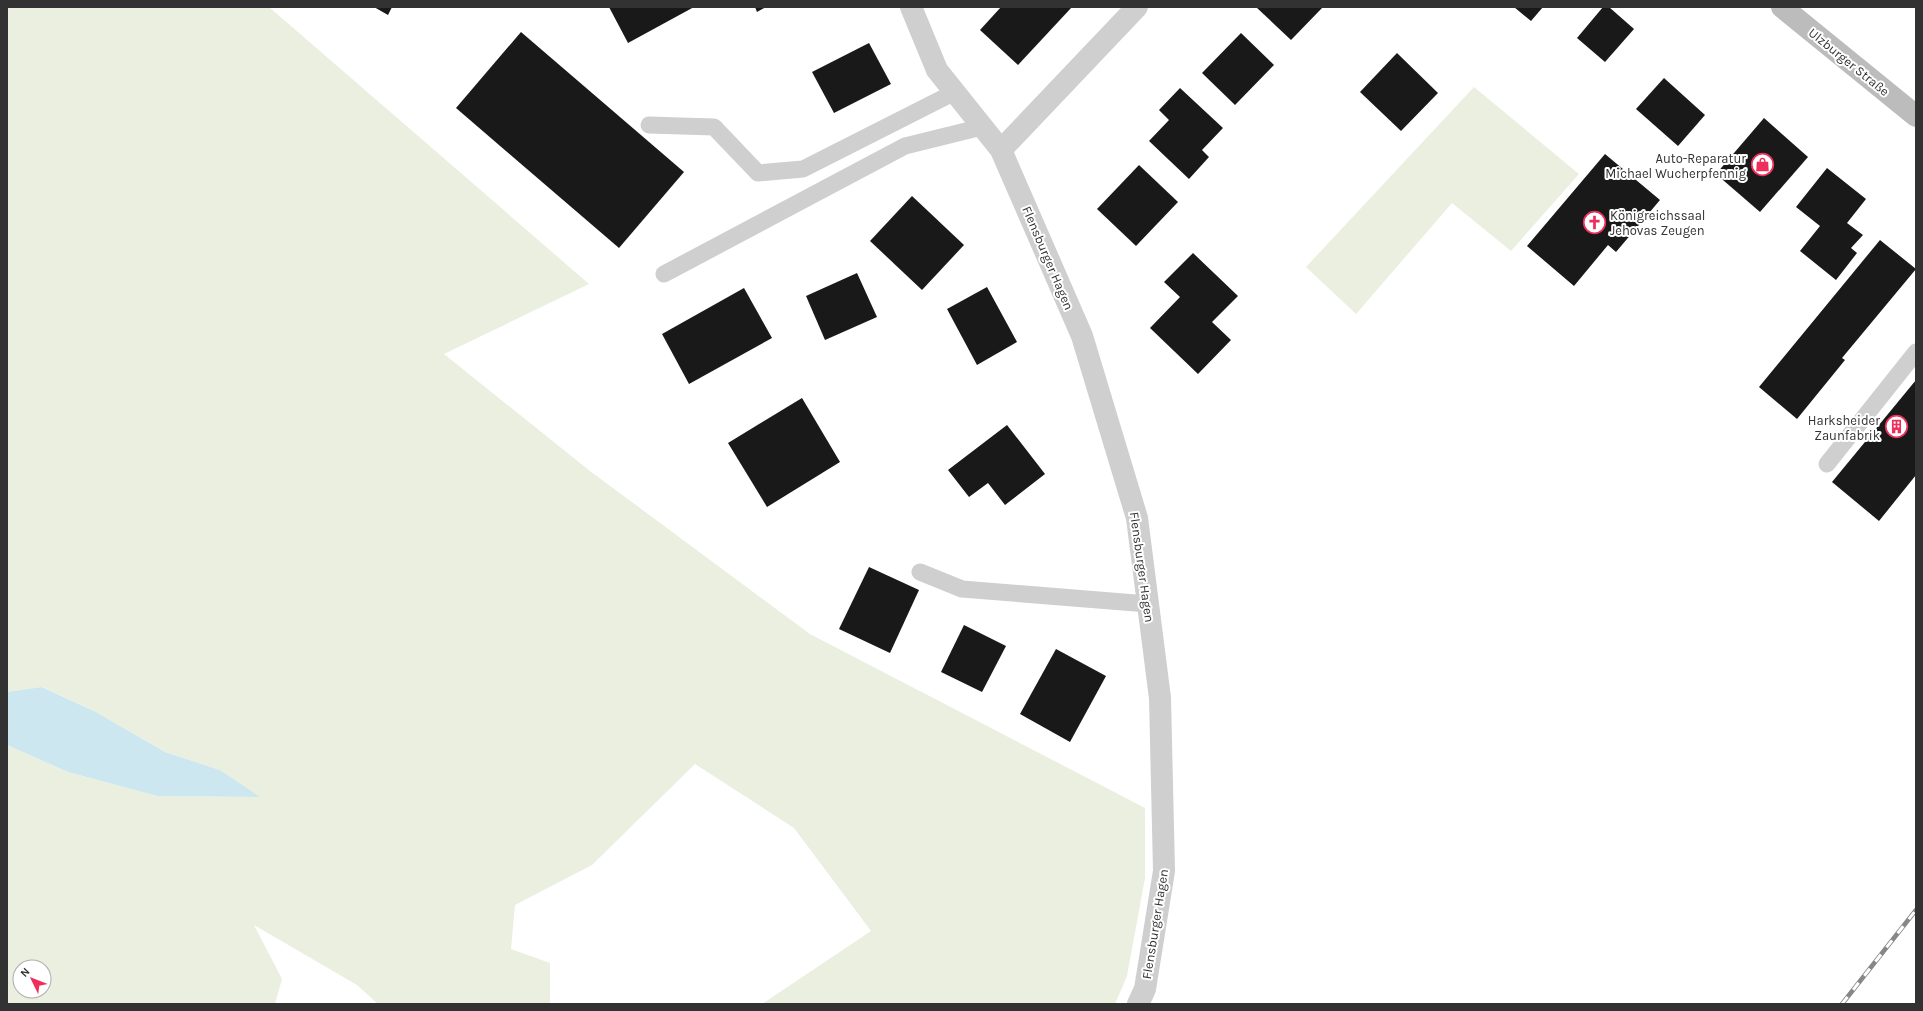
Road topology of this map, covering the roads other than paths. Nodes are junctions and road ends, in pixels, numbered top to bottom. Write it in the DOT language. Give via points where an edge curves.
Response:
graph roads {
  1 [pos="911,7"];
  2 [pos="1137,7"];
  3 [pos="1782,7"];
  4 [pos="955,92"];
  5 [pos="1916,116"];
  6 [pos="649,125"];
  7 [pos="982,127"];
  8 [pos="1001,150"];
  9 [pos="664,274"];
  10 [pos="1916,352"];
  11 [pos="1827,464"];
  12 [pos="920,572"];
  13 [pos="1148,604"];
  14 [pos="1138,1004"];
  1 -- 4 [label="street, Flensburger Hagen" via="937,70"];
  2 -- 8 [label="street"];
  3 -- 5 [label="main road, Ulzburger Straße"];
  4 -- 6 [label="lane" via="802,168 758,173 714,127"];
  4 -- 7 [label="street, Flensburger Hagen"];
  7 -- 8 [label="street, Flensburger Hagen"];
  7 -- 9 [label="lane" via="905,146"];
  8 -- 13 [label="street, Flensburger Hagen" via="1082,336 1137,518"];
  10 -- 11 [label="lane"];
  12 -- 13 [label="lane" via="962,589"];
  13 -- 14 [label="street, Flensburger Hagen" via="1160,698 1164,870 1145,989"];
}
